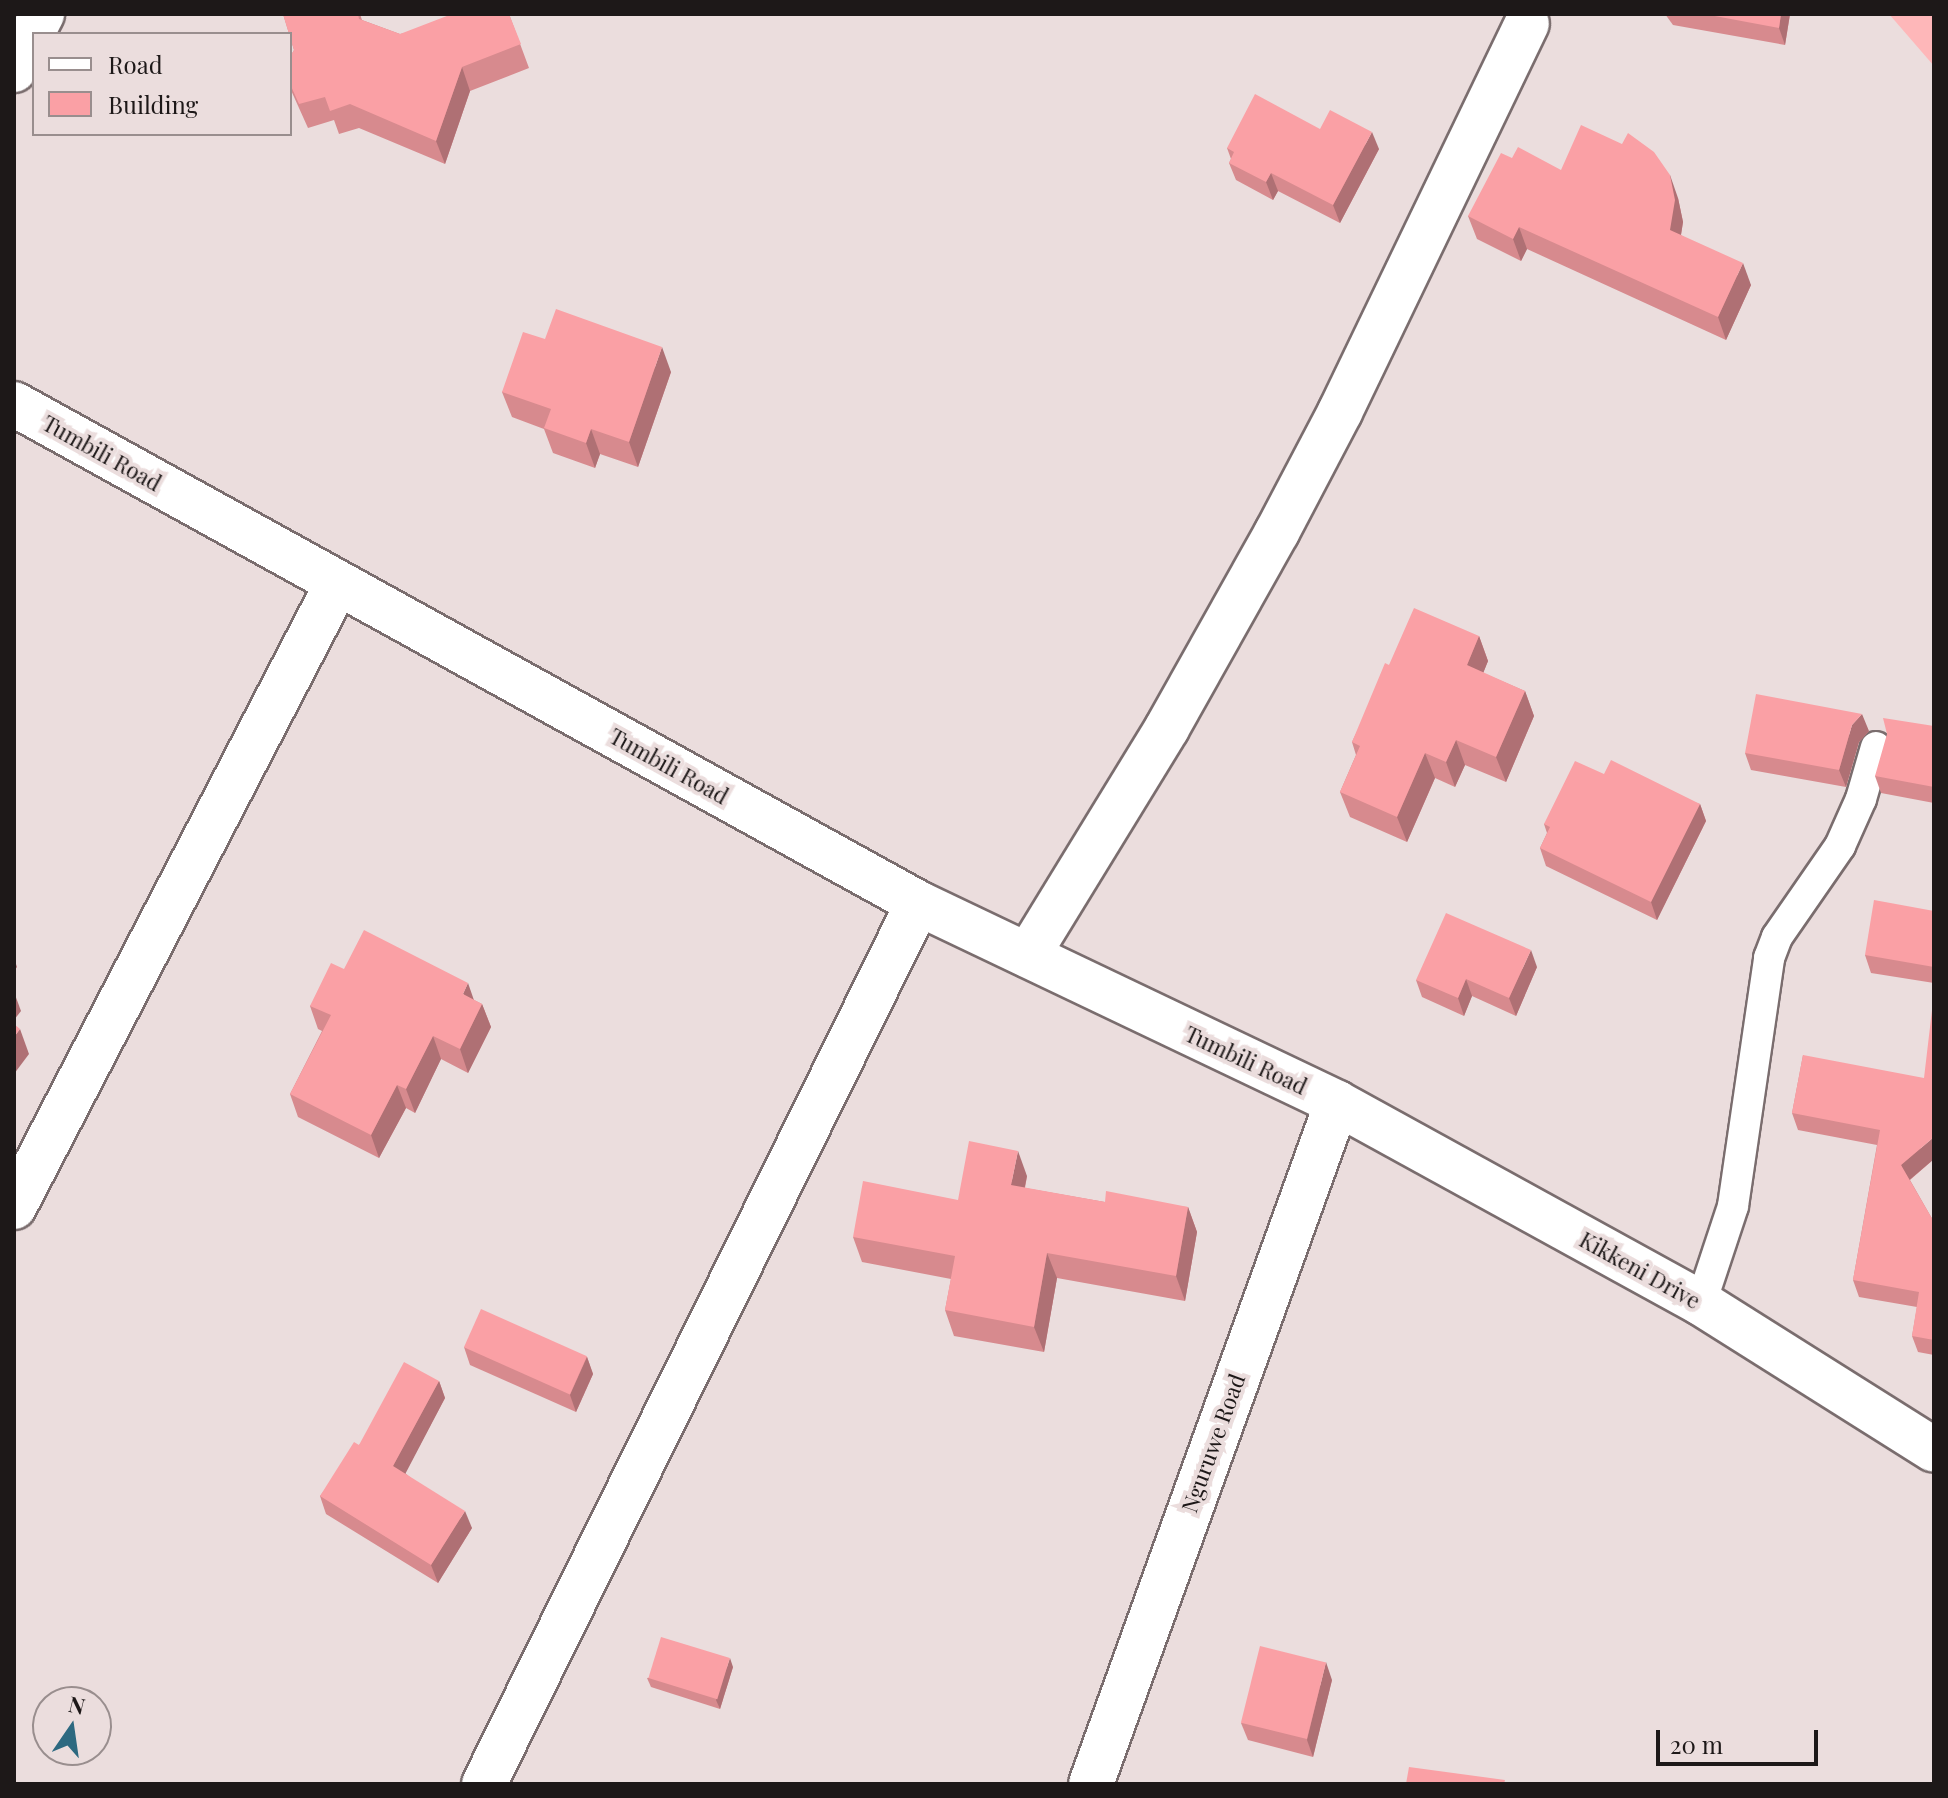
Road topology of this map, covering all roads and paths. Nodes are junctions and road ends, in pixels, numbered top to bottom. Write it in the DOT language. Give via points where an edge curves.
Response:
graph roads {
  1 [pos="42,14"];
  2 [pos="1527,24"];
  3 [pos="33,32"];
  4 [pos="32,34"];
  5 [pos="14,70"];
  6 [pos="14,404"];
  7 [pos="337,584"];
  8 [pos="1876,747"];
  9 [pos="918,903"];
  10 [pos="1028,955"];
  11 [pos="1337,1103"];
  12 [pos="14,1207"];
  13 [pos="1701,1303"];
  14 [pos="1934,1450"];
  15 [pos="484,1784"];
  16 [pos="1091,1784"];
  1 -- 3 [label="street"];
  2 -- 10 [label="street" via="1277,532 1167,728"];
  4 -- 5 [label="street"];
  6 -- 7 [label="street, Tumbili Road"];
  7 -- 9 [label="street, Tumbili Road"];
  7 -- 12 [label="street"];
  8 -- 13 [label="lane" via="1840,846 1777,937 1769,958 1733,1206"];
  9 -- 10 [label="street, Tumbili Road"];
  9 -- 15 [label="street"];
  10 -- 11 [label="street, Tumbili Road"];
  11 -- 13 [label="street, Kikkeni Drive"];
  11 -- 16 [label="street, Nguruwe Road"];
  13 -- 14 [label="street, Kikkeni Drive"];
}
